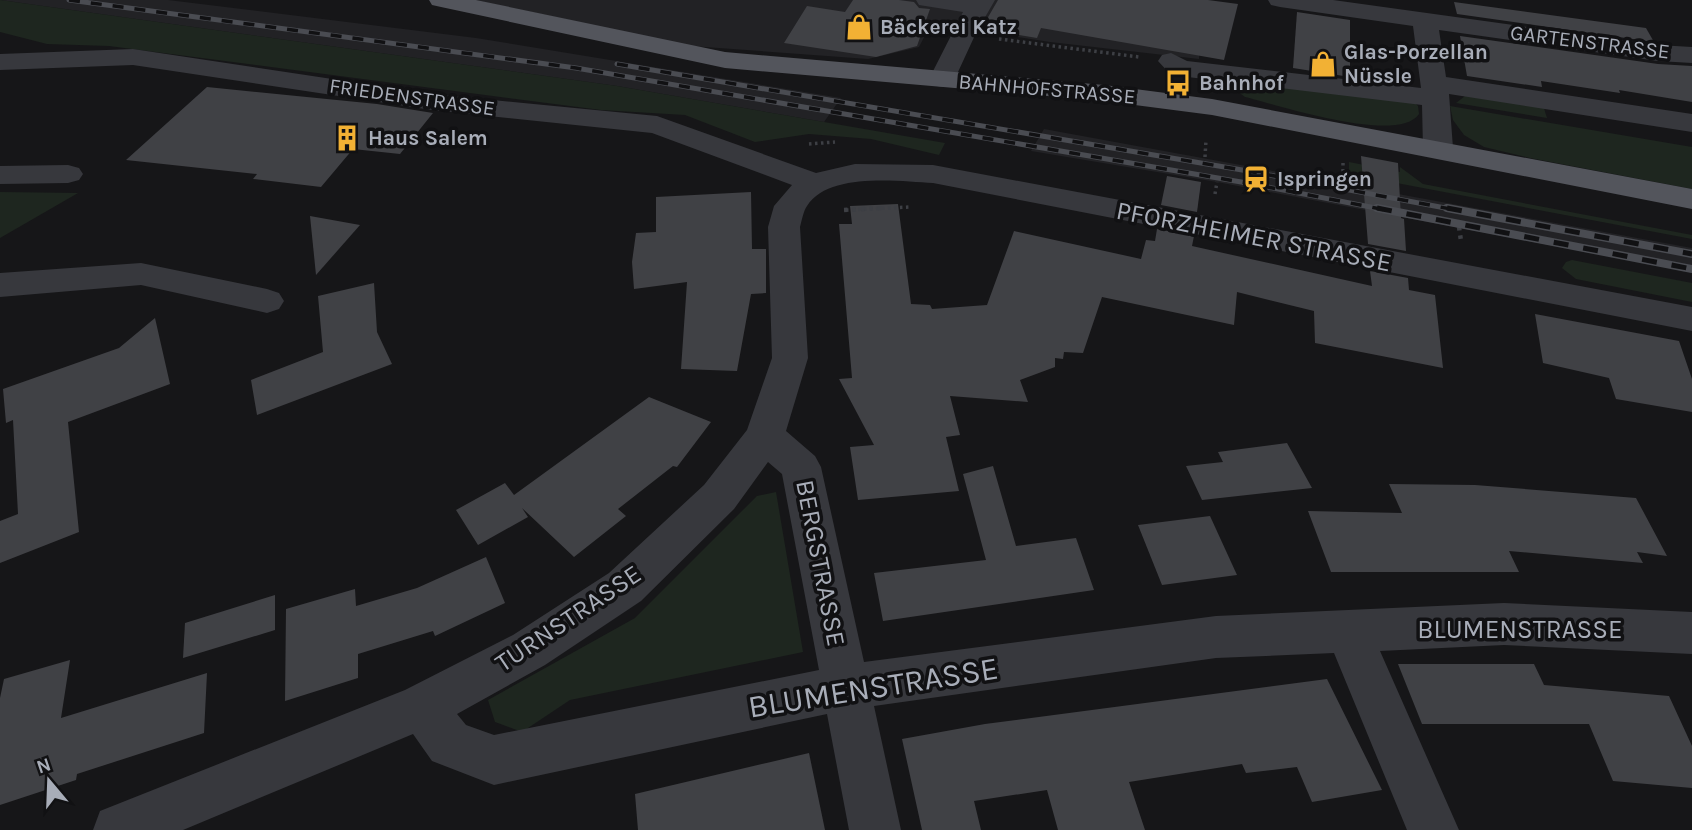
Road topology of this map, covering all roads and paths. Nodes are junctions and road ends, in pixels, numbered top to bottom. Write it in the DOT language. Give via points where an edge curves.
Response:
graph roads {
  1 [pos="441,0"];
  2 [pos="928,0"];
  3 [pos="1280,0"];
  4 [pos="981,3"];
  5 [pos="1424,20"];
  6 [pos="963,33"];
  7 [pos="1063,49"];
  8 [pos="1061,55"];
  9 [pos="1692,55"];
  10 [pos="1171,61"];
  11 [pos="0,62"];
  12 [pos="942,79"];
  13 [pos="1435,90"];
  14 [pos="1692,123"];
  15 [pos="1206,140"];
  16 [pos="1438,148"];
  17 [pos="1205,157"];
  18 [pos="1343,173"];
  19 [pos="68,174"];
  20 [pos="0,175"];
  21 [pos="1217,182"];
  22 [pos="1343,182"];
  23 [pos="816,183"];
  24 [pos="1214,196"];
  25 [pos="1692,199"];
  26 [pos="913,207"];
  27 [pos="849,210"];
  28 [pos="1459,227"];
  29 [pos="1461,242"];
  30 [pos="0,285"];
  31 [pos="267,301"];
  32 [pos="1692,319"];
  33 [pos="765,436"];
  34 [pos="1348,631"];
  35 [pos="1692,633"];
  36 [pos="846,687"];
  37 [pos="422,707"];
  38 [pos="119,830"];
  39 [pos="875,830"];
  40 [pos="1433,830"];
  1 -- 12 [label="main road, BAHNHOFSTRASSE" via="725,60"];
  2 -- 4 [label="street"];
  3 -- 5 [label="street, GARTENSTRASSE"];
  4 -- 6 [label="street"];
  5 -- 9 [label="street, GARTENSTRASSE"];
  5 -- 13 [label="street"];
  6 -- 7 [label="path"];
  6 -- 12 [label="street"];
  7 -- 8 [label="path"];
  7 -- 10 [label="path"];
  10 -- 13 [label="street" via="1179,68"];
  11 -- 23 [label="street, FRIEDENSTRASSE" via="80,57 177,61 432,102 657,125"];
  12 -- 16 [label="main road, BAHNHOFSTRASSE" via="1212,107"];
  13 -- 14 [label="street"];
  13 -- 16 [label="street"];
  15 -- 17 [label="path"];
  16 -- 25 [label="main road, BAHNHOFSTRASSE"];
  18 -- 22 [label="path"];
  19 -- 20 [label="street"];
  21 -- 24 [label="path"];
  23 -- 32 [label="street, PFORZHEIMER STRASSE" via="865,173 933,174"];
  23 -- 33 [label="street, TURNSTRASSE" via="794,201 784,227 790,358"];
  26 -- 27 [label="path"];
  28 -- 29 [label="path"];
  30 -- 31 [label="street" via="141,274"];
  33 -- 36 [label="street, BERGSTRASSE" via="802,467"];
  33 -- 37 [label="street, TURNSTRASSE" via="719,497 625,587 529,650"];
  34 -- 35 [label="street, BLUMENSTRASSE" via="1504,624"];
  34 -- 36 [label="street, BLUMENSTRASSE" via="1216,636"];
  34 -- 40 [label="street"];
  36 -- 37 [label="street, BLUMENSTRASSE" via="494,760 450,744"];
  36 -- 39 [label="street, BERGSTRASSE"];
  37 -- 38 [label="street, TURNSTRASSE"];
}
